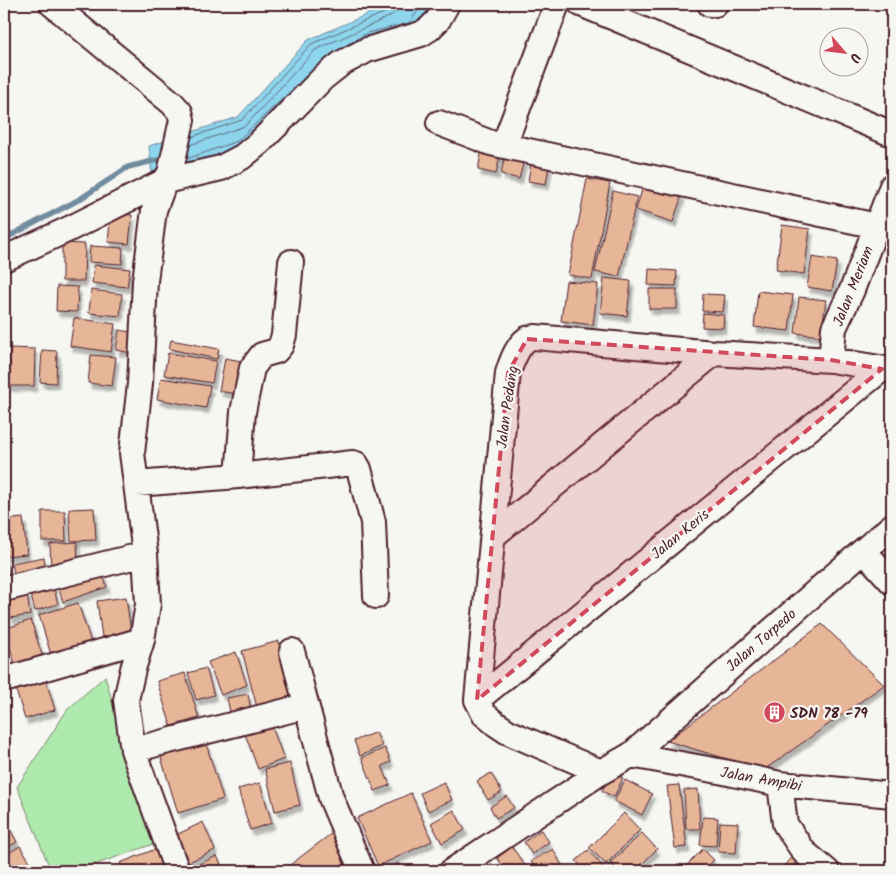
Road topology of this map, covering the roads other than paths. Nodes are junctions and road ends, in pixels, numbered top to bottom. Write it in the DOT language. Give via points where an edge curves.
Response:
graph roads {
  1 [pos="52,4"];
  2 [pos="447,4"];
  3 [pos="557,4"];
  4 [pos="582,4"];
  5 [pos="710,4"];
  6 [pos="715,4"];
  7 [pos="439,123"];
  8 [pos="892,134"];
  9 [pos="504,145"];
  10 [pos="167,177"];
  11 [pos="892,186"];
  12 [pos="877,226"];
  13 [pos="4,259"];
  14 [pos="291,262"];
  15 [pos="714,353"];
  16 [pos="831,360"];
  17 [pos="887,369"];
  18 [pos="238,476"];
  19 [pos="136,484"];
  20 [pos="892,526"];
  21 [pos="493,536"];
  22 [pos="864,551"];
  23 [pos="145,554"];
  24 [pos="892,582"];
  25 [pos="4,590"];
  26 [pos="376,596"];
  27 [pos="142,640"];
  28 [pos="292,651"];
  29 [pos="4,680"];
  30 [pos="477,700"];
  31 [pos="306,706"];
  32 [pos="133,750"];
  33 [pos="631,755"];
  34 [pos="600,772"];
  35 [pos="780,784"];
  36 [pos="892,795"];
  37 [pos="177,871"];
  38 [pos="362,871"];
  39 [pos="452,871"];
  40 [pos="827,871"];
  1 -- 10 [label="street" via="180,112 182,120"];
  2 -- 10 [label="street" via="438,20 421,34 366,50 342,63 242,157 221,168"];
  3 -- 9 [label="street"];
  4 -- 8 [label="street"];
  5 -- 6 [label="street"];
  7 -- 9 [label="street"];
  9 -- 12 [label="street"];
  10 -- 13 [label="street"];
  10 -- 19 [label="street" via="154,210 145,281 140,384 132,453"];
  11 -- 12 [label="street, Jalan Meriam"];
  12 -- 16 [label="street, Jalan Meriam" via="834,328"];
  14 -- 18 [label="street" via="281,345 276,351 262,355 252,368 243,412"];
  15 -- 16 [label="street, Jalan Pedang"];
  15 -- 21 [label="street"];
  15 -- 21 [label="street, Jalan Pedang" via="535,337 527,339 508,373"];
  16 -- 17 [label="street, Jalan Pedang"];
  17 -- 30 [label="street, Jalan Keris"];
  18 -- 19 [label="street"];
  18 -- 26 [label="street" via="356,464 373,522"];
  19 -- 23 [label="street"];
  20 -- 22 [label="street, Jalan Torpedo"];
  21 -- 30 [label="street, Jalan Pedang"];
  22 -- 24 [label="street"];
  22 -- 33 [label="street, Jalan Torpedo"];
  23 -- 25 [label="street"];
  23 -- 27 [label="street" via="148,604"];
  27 -- 29 [label="street"];
  27 -- 32 [label="street" via="126,700"];
  28 -- 31 [label="street"];
  30 -- 34 [label="street" via="484,714 502,728"];
  31 -- 32 [label="street"];
  31 -- 38 [label="street" via="331,798"];
  32 -- 37 [label="street"];
  33 -- 34 [label="street, Jalan Torpedo"];
  33 -- 35 [label="street, Jalan Ampibi"];
  34 -- 39 [label="street, Jalan Torpedo"];
  35 -- 36 [label="street, Jalan Ampibi"];
  35 -- 40 [label="street" via="785,824 804,852"];
}
